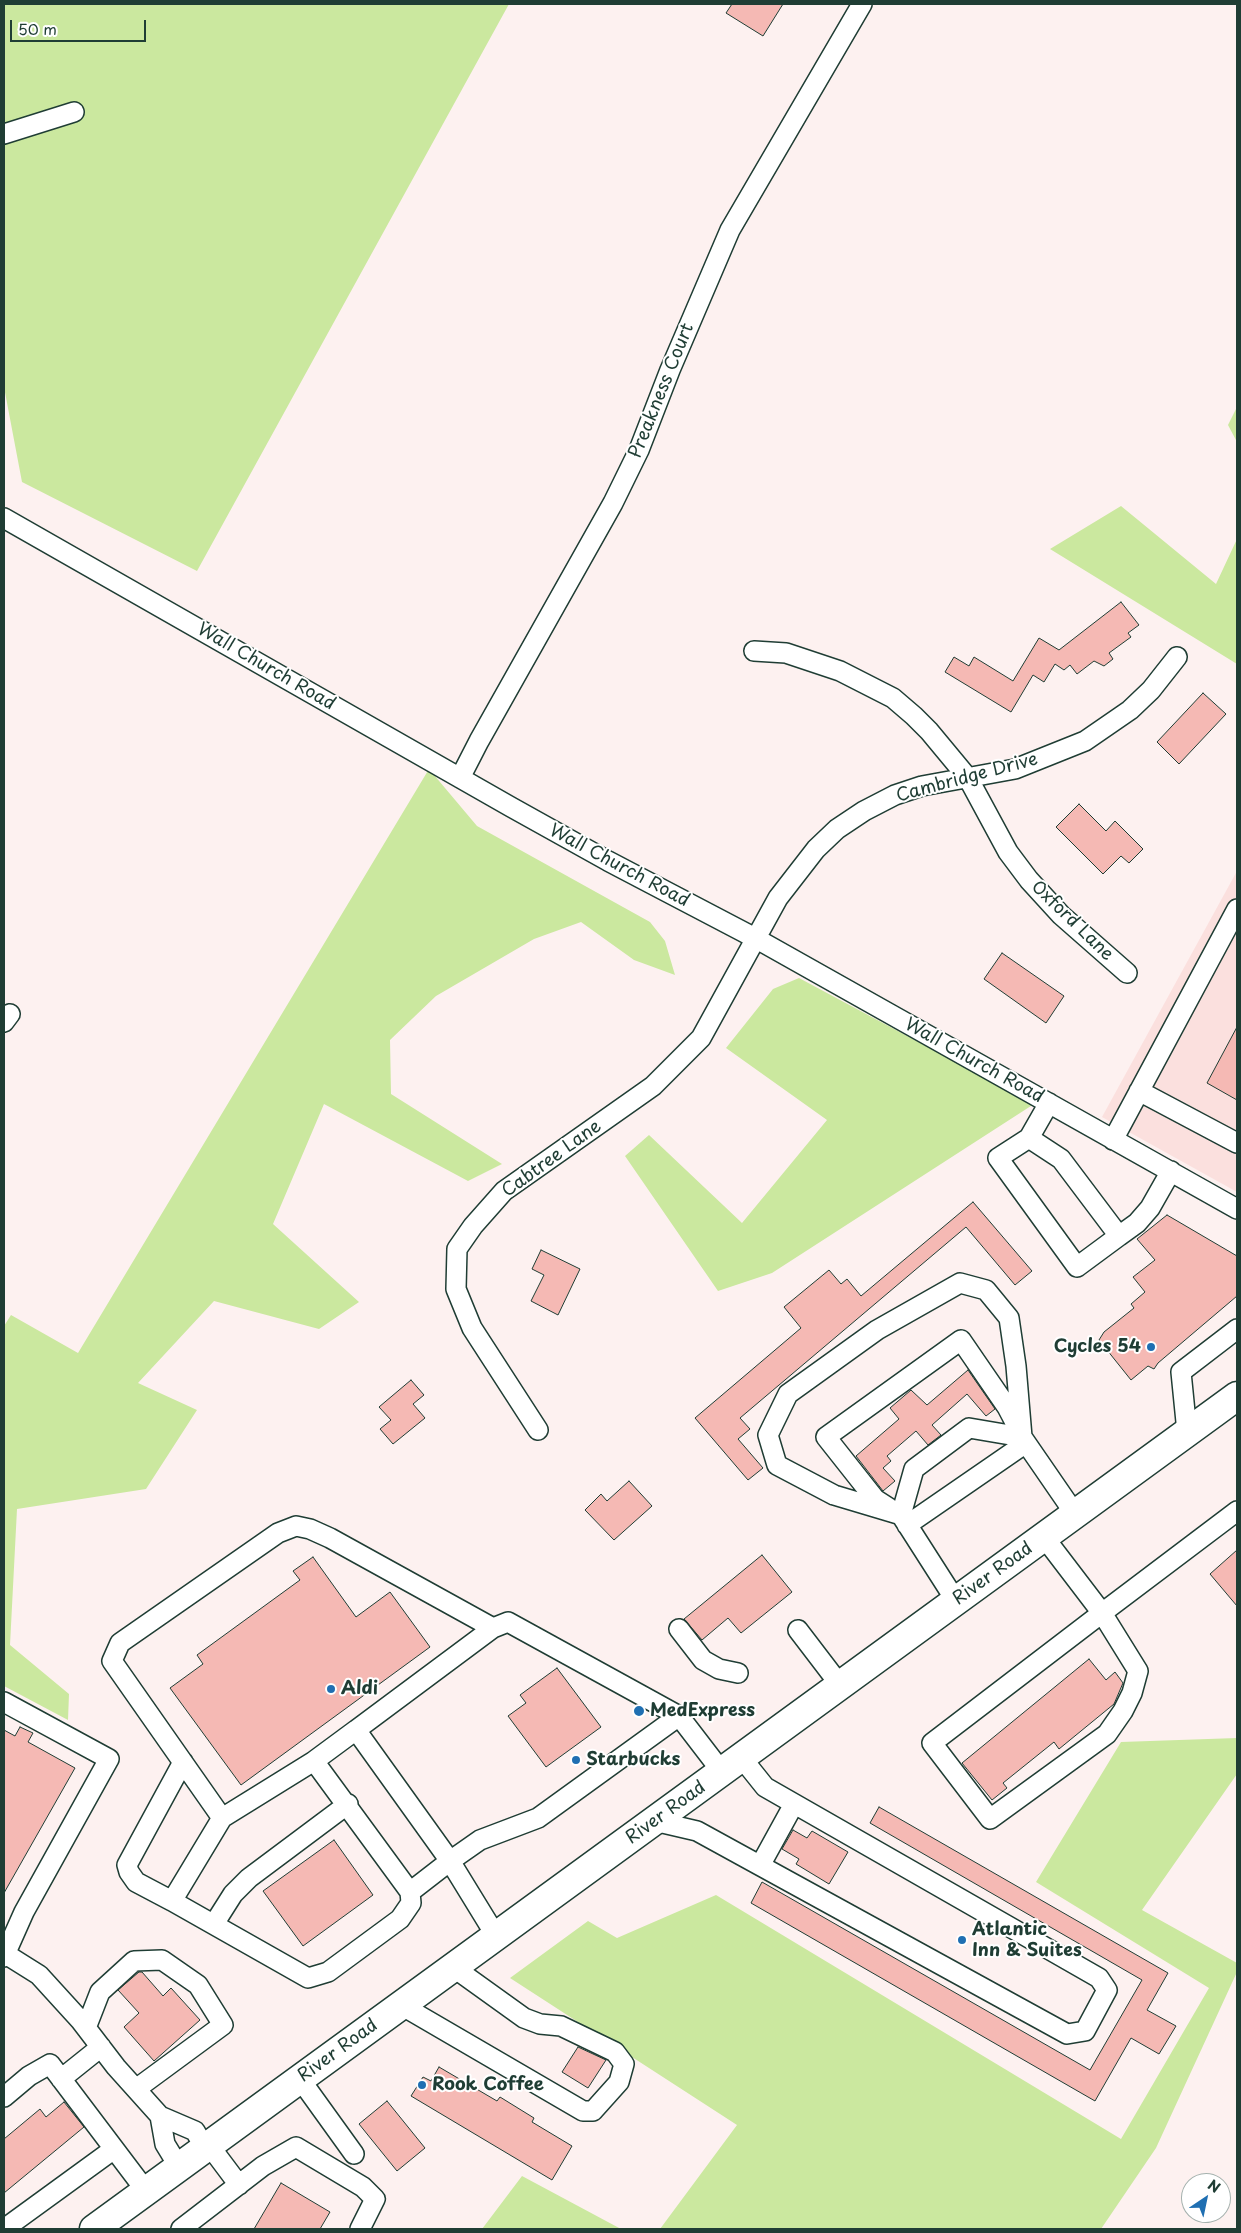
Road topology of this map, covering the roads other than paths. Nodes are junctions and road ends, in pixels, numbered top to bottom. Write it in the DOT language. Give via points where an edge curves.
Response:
graph roads {
  1 [pos="862,4"];
  2 [pos="74,112"];
  3 [pos="4,134"];
  4 [pos="4,518"];
  5 [pos="754,651"];
  6 [pos="1177,657"];
  7 [pos="460,778"];
  8 [pos="968,778"];
  9 [pos="1237,909"];
  10 [pos="755,938"];
  11 [pos="1127,973"];
  12 [pos="1139,1091"];
  13 [pos="1049,1103"];
  14 [pos="1029,1138"];
  15 [pos="1114,1140"];
  16 [pos="1237,1143"];
  17 [pos="1171,1171"];
  18 [pos="1237,1209"];
  19 [pos="1119,1236"];
  20 [pos="1237,1329"];
  21 [pos="1237,1396"];
  22 [pos="538,1430"];
  23 [pos="1187,1432"];
  24 [pos="1024,1440"];
  25 [pos="1237,1511"];
  26 [pos="1075,1514"];
  27 [pos="904,1520"];
  28 [pos="1044,1537"];
  29 [pos="956,1601"];
  30 [pos="1102,1613"];
  31 [pos="492,1628"];
  32 [pos="679,1629"];
  33 [pos="798,1630"];
  34 [pos="738,1673"];
  35 [pos="840,1685"];
  36 [pos="4,1702"];
  37 [pos="679,1716"];
  38 [pos="356,1730"];
  39 [pos="314,1761"];
  40 [pos="183,1762"];
  41 [pos="732,1765"];
  42 [pos="348,1804"];
  43 [pos="794,1804"];
  44 [pos="222,1818"];
  45 [pos="654,1821"];
  46 [pos="450,1861"];
  47 [pos="761,1864"];
  48 [pos="410,1892"];
  49 [pos="172,1900"];
  50 [pos="214,1924"];
  51 [pos="496,1936"];
  52 [pos="4,1954"];
  53 [pos="453,1967"];
  54 [pos="401,2005"];
  55 [pos="86,2028"];
  56 [pos="101,2047"];
  57 [pos="61,2078"];
  58 [pos="300,2079"];
  59 [pos="136,2090"];
  60 [pos="4,2097"];
  61 [pos="160,2116"];
  62 [pos="207,2147"];
  63 [pos="114,2149"];
  64 [pos="354,2154"];
  65 [pos="179,2167"];
  66 [pos="238,2185"];
  67 [pos="146,2191"];
  68 [pos="4,2228"];
  69 [pos="95,2229"];
  70 [pos="181,2229"];
  71 [pos="360,2229"];
  1 -- 7 [label="street, Preakness Court" via="730,230 614,503"];
  2 -- 3 [label="street"];
  4 -- 7 [label="street, Wall Church Road"];
  5 -- 8 [label="street, Oxford Lane" via="786,653 810,660 894,698 929,731"];
  6 -- 8 [label="street, Cambridge Drive" via="1130,710 1085,741 1015,769"];
  7 -- 10 [label="street, Wall Church Road"];
  8 -- 10 [label="street, Cambridge Drive" via="922,786 895,795 838,829 797,871"];
  8 -- 11 [label="street, Oxford Lane" via="1008,852 1029,880 1062,916"];
  9 -- 12 [label="street"];
  10 -- 13 [label="street, Wall Church Road"];
  10 -- 22 [label="street, Cabtree Lane" via="700,1038 680,1060 653,1086 504,1191 457,1249 456,1290 472,1328"];
  12 -- 15 [label="street"];
  12 -- 16 [label="street"];
  13 -- 14 [label="street"];
  13 -- 15 [label="street, Wall Church Road"];
  14 -- 19 [label="street" via="1061,1159"];
  14 -- 19 [label="street" via="998,1158 1078,1268"];
  15 -- 17 [label="street, Wall Church Road"];
  17 -- 18 [label="street, Wall Church Road"];
  17 -- 19 [label="street" via="1150,1208 1138,1223"];
  20 -- 23 [label="street" via="1180,1372"];
  21 -- 23 [label="highway, River Road"];
  23 -- 26 [label="highway, River Road"];
  24 -- 26 [label="street"];
  24 -- 27 [label="street"];
  24 -- 27 [label="street" via="969,1428 914,1469"];
  24 -- 27 [label="street" via="1007,1407 961,1340 826,1437 875,1499"];
  24 -- 27 [label="street" via="1009,1318 986,1290 960,1284 877,1330 788,1394 768,1435 777,1465 834,1495"];
  25 -- 30 [label="street"];
  26 -- 28 [label="highway, River Road"];
  27 -- 29 [label="street"];
  28 -- 29 [label="highway, River Road"];
  28 -- 30 [label="street"];
  29 -- 35 [label="highway, River Road"];
  30 -- 30 [label="street" via="932,1744 990,1819 1107,1734 1123,1711 1138,1671"];
  31 -- 37 [label="street" via="508,1622"];
  31 -- 38 [label="street"];
  31 -- 40 [label="street" via="310,1529 296,1526 278,1533 120,1643 112,1661"];
  32 -- 34 [label="street" via="703,1660 719,1669"];
  33 -- 35 [label="street"];
  35 -- 41 [label="highway, River Road"];
  36 -- 52 [label="street" via="109,1759"];
  37 -- 41 [label="street"];
  37 -- 46 [label="street" via="538,1818 480,1840"];
  38 -- 39 [label="street"];
  38 -- 46 [label="street"];
  39 -- 42 [label="street"];
  39 -- 44 [label="street"];
  40 -- 44 [label="street"];
  40 -- 49 [label="street" via="128,1865 136,1882"];
  41 -- 43 [label="street"];
  41 -- 45 [label="highway, River Road"];
  42 -- 48 [label="street"];
  42 -- 50 [label="street" via="249,1878 233,1894"];
  43 -- 47 [label="street"];
  43 -- 47 [label="street" via="1100,1978 1107,1990 1085,2031 1067,2034"];
  44 -- 49 [label="street"];
  45 -- 47 [label="street" via="697,1831"];
  45 -- 51 [label="highway, River Road"];
  46 -- 48 [label="street"];
  46 -- 51 [label="street"];
  48 -- 50 [label="street" via="411,1903 400,1918 328,1972 308,1978"];
  49 -- 50 [label="street"];
  51 -- 53 [label="highway, River Road"];
  52 -- 55 [label="street" via="39,1975"];
  53 -- 54 [label="highway, River Road"];
  53 -- 54 [label="street" via="524,2018 561,2026 615,2052 624,2064 619,2082 593,2111 583,2111"];
  54 -- 58 [label="highway, River Road"];
  55 -- 56 [label="street"];
  55 -- 59 [label="street" via="100,1992 134,1961 162,1960 198,1985 223,2024"];
  56 -- 57 [label="street"];
  56 -- 59 [label="street"];
  57 -- 60 [label="street" via="50,2064"];
  57 -- 63 [label="street"];
  58 -- 62 [label="highway, River Road"];
  58 -- 64 [label="street"];
  59 -- 61 [label="street"];
  61 -- 62 [label="street" via="195,2131"];
  61 -- 65 [label="street" via="165,2144"];
  62 -- 65 [label="highway, River Road"];
  62 -- 66 [label="street"];
  63 -- 67 [label="street"];
  63 -- 68 [label="street"];
  65 -- 67 [label="highway, River Road"];
  66 -- 70 [label="street"];
  66 -- 71 [label="street" via="296,2147 363,2187 375,2199"];
  67 -- 69 [label="highway, River Road"];
}
